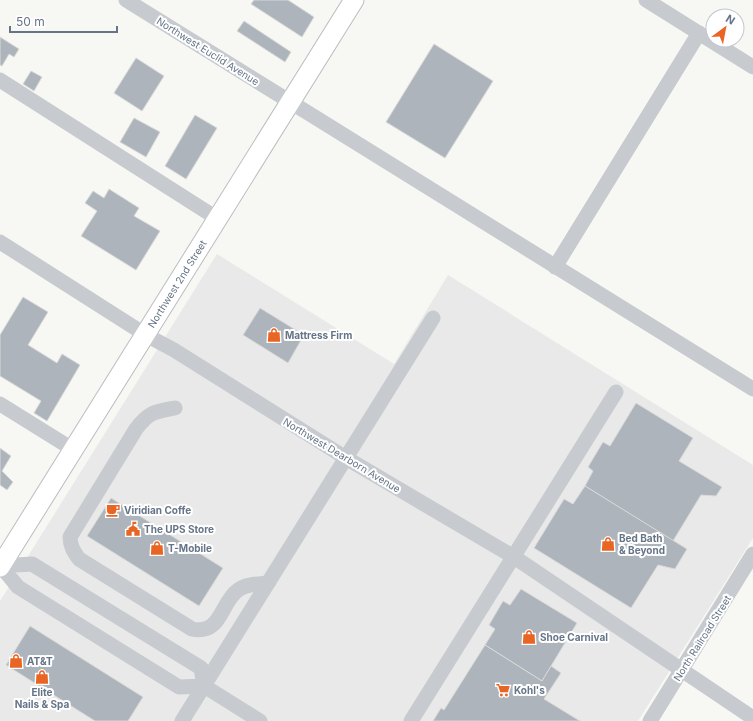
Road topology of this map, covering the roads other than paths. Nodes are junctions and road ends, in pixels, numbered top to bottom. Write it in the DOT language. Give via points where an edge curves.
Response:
graph roads {
  1 [pos="126,0"];
  2 [pos="354,0"];
  3 [pos="646,0"];
  4 [pos="699,33"];
  5 [pos="753,67"];
  6 [pos="0,80"];
  7 [pos="290,103"];
  8 [pos="218,219"];
  9 [pos="0,242"];
  10 [pos="555,267"];
  11 [pos="434,318"];
  12 [pos="146,335"];
  13 [pos="753,389"];
  14 [pos="616,392"];
  15 [pos="0,404"];
  16 [pos="174,408"];
  17 [pos="74,450"];
  18 [pos="346,458"];
  19 [pos="753,554"];
  20 [pos="514,557"];
  21 [pos="0,566"];
  22 [pos="268,583"];
  23 [pos="682,669"];
  24 [pos="204,686"];
  25 [pos="753,718"];
  26 [pos="182,721"];
  27 [pos="260,721"];
  28 [pos="411,721"];
  29 [pos="650,721"];
  1 -- 7 [label="street, Northwest Euclid Avenue"];
  2 -- 7 [label="main road, Northwest 2nd Street"];
  3 -- 4 [label="street"];
  4 -- 5 [label="street"];
  4 -- 10 [label="street"];
  6 -- 8 [label="street"];
  7 -- 8 [label="main road, Northwest 2nd Street"];
  7 -- 10 [label="street, Northwest Euclid Avenue"];
  8 -- 12 [label="main road, Northwest 2nd Street"];
  9 -- 12 [label="street, Northwest Dearborn Avenue"];
  10 -- 13 [label="street, Northwest Euclid Avenue"];
  11 -- 18 [label="street"];
  12 -- 17 [label="main road, Northwest 2nd Street"];
  12 -- 18 [label="street, Northwest Dearborn Avenue" via="181,354"];
  14 -- 20 [label="street"];
  15 -- 17 [label="street"];
  16 -- 22 [label="street" via="144,418 136,429 70,537 72,550 79,559 192,629 201,631 216,623 238,590 244,586"];
  17 -- 21 [label="main road, Northwest 2nd Street"];
  18 -- 20 [label="street, Northwest Dearborn Avenue"];
  18 -- 22 [label="street"];
  19 -- 23 [label="street, North Railroad Street"];
  20 -- 23 [label="street, Northwest Dearborn Avenue"];
  20 -- 28 [label="street"];
  21 -- 24 [label="street" via="18,587 179,686"];
  21 -- 24 [label="street" via="32,564 201,668"];
  22 -- 24 [label="street"];
  23 -- 25 [label="street, Northwest Dearborn Avenue"];
  23 -- 29 [label="street, North Railroad Street"];
  24 -- 26 [label="street"];
  24 -- 27 [label="street"];
}
